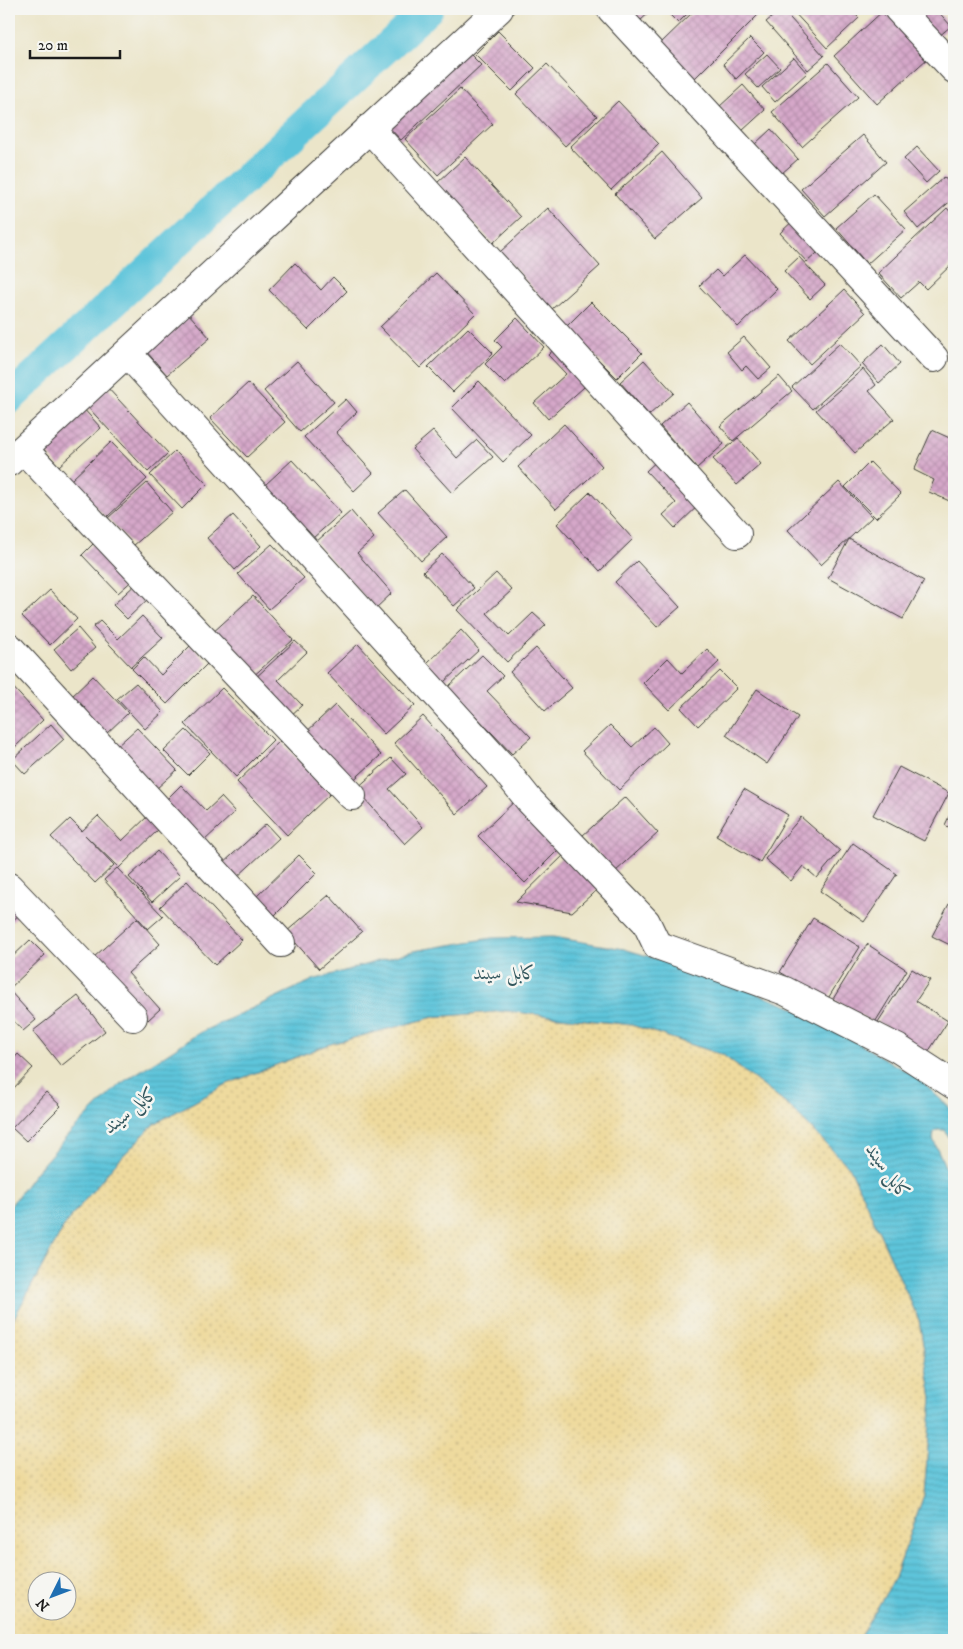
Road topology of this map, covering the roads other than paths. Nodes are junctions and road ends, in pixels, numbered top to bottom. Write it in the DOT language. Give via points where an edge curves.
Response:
graph roads {
  1 [pos="500,9"];
  2 [pos="611,9"];
  3 [pos="898,9"];
  4 [pos="954,69"];
  5 [pos="369,128"];
  6 [pos="127,353"];
  7 [pos="934,358"];
  8 [pos="16,456"];
  9 [pos="737,534"];
  10 [pos="9,647"];
  11 [pos="352,796"];
  12 [pos="9,887"];
  13 [pos="281,943"];
  14 [pos="133,1017"];
  15 [pos="954,1085"];
  1 -- 5 [label="street"];
  2 -- 7 [label="street"];
  3 -- 4 [label="street"];
  5 -- 6 [label="street"];
  5 -- 9 [label="street"];
  6 -- 8 [label="street"];
  6 -- 15 [label="street" via="529,800 646,922 657,945 785,991 897,1048"];
  8 -- 11 [label="street"];
  10 -- 13 [label="street"];
  12 -- 14 [label="street"];
}
